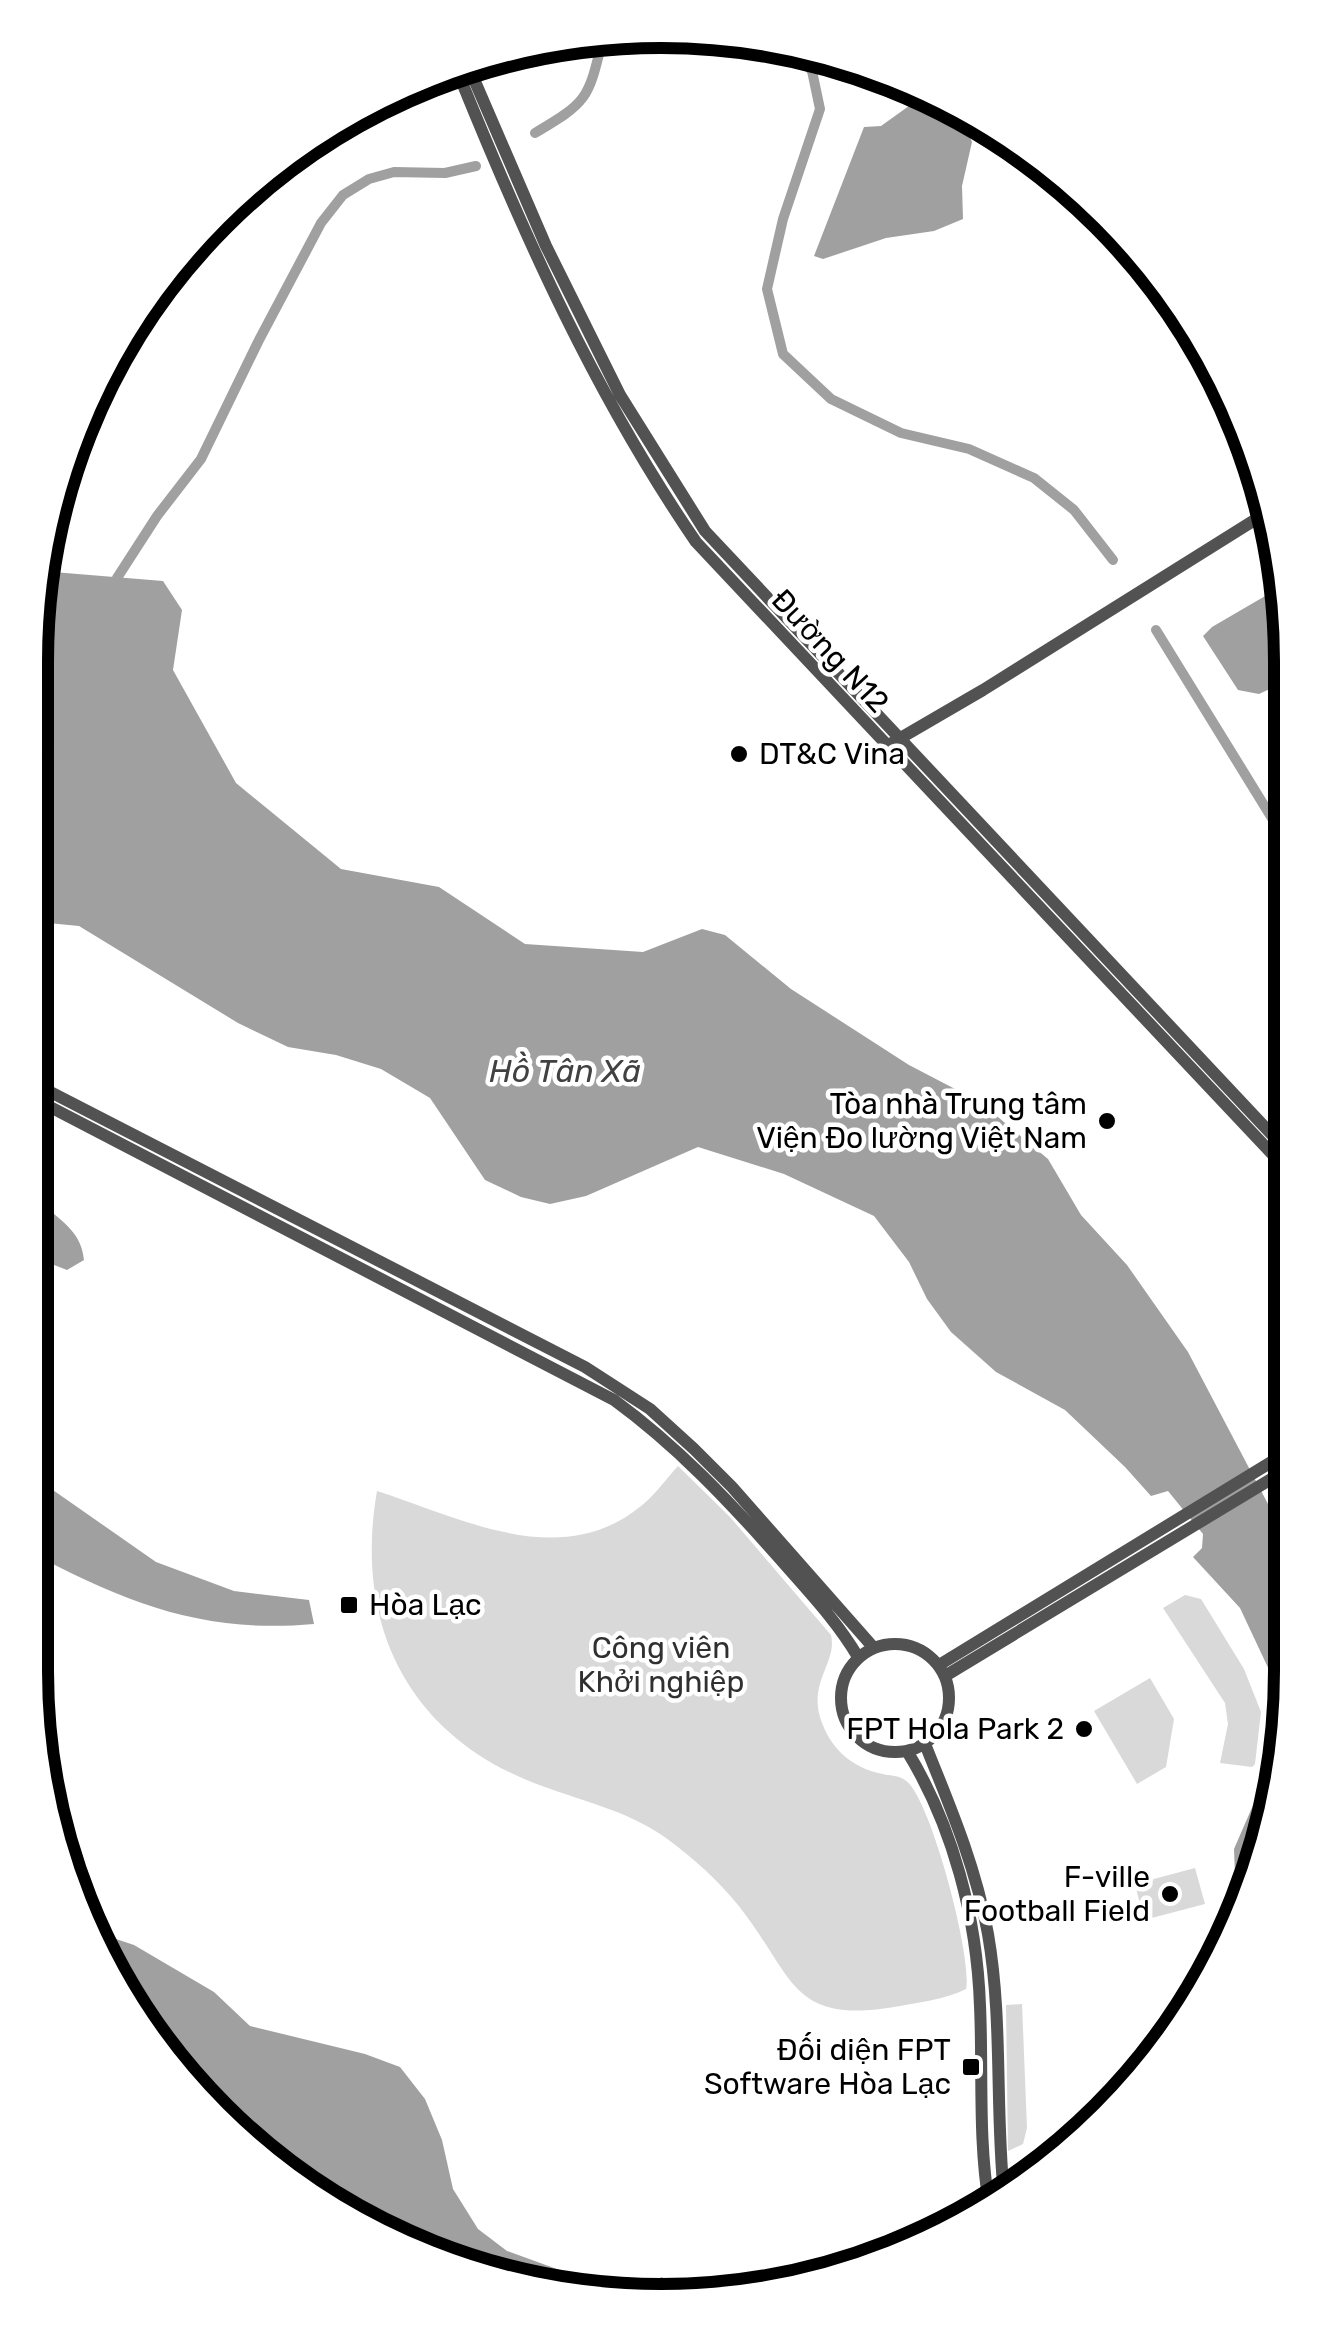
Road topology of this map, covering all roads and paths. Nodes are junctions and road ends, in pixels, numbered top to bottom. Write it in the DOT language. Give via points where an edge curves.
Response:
graph roads {
  1 [pos="473,77"];
  2 [pos="461,81"];
  3 [pos="1258,518"];
  4 [pos="892,742"];
  5 [pos="48,1091"];
  6 [pos="48,1105"];
  7 [pos="1274,1138"];
  8 [pos="1274,1157"];
  9 [pos="445,1303"];
  10 [pos="530,1346"];
  11 [pos="1274,1465"];
  12 [pos="1274,1472"];
  13 [pos="1263,1475"];
  14 [pos="873,1647"];
  15 [pos="858,1656"];
  16 [pos="942,1670"];
  17 [pos="925,1744"];
  18 [pos="906,1751"];
  19 [pos="1002,2181"];
  20 [pos="987,2190"];
  1 -- 4 [label="street, Đường N12" via="620,394 704,531"];
  2 -- 4 [label="street, Đường N12" via="565,321 655,483 710,560"];
  3 -- 4 [label="street"];
  4 -- 7 [label="street, Đường N12"];
  4 -- 8 [label="street, Đường N12"];
  5 -- 9 [label="street"];
  6 -- 9 [label="street"];
  9 -- 10 [label="street"];
  10 -- 14 [label="street" via="585,1367 694,1448"];
  10 -- 15 [label="street" via="614,1400 695,1466 835,1621"];
  11 -- 13 [label="street"];
  12 -- 13 [label="street"];
  13 -- 16 [label="street"];
  14 -- 15 [label="street"];
  14 -- 16 [label="street" via="907,1644"];
  15 -- 18 [label="street" via="841,1688 847,1724 876,1749"];
  16 -- 17 [label="street" via="948,1710"];
  17 -- 18 [label="street"];
  17 -- 19 [label="street" via="972,1867 989,1938"];
  18 -- 20 [label="street" via="949,1842 972,1931"];
}
